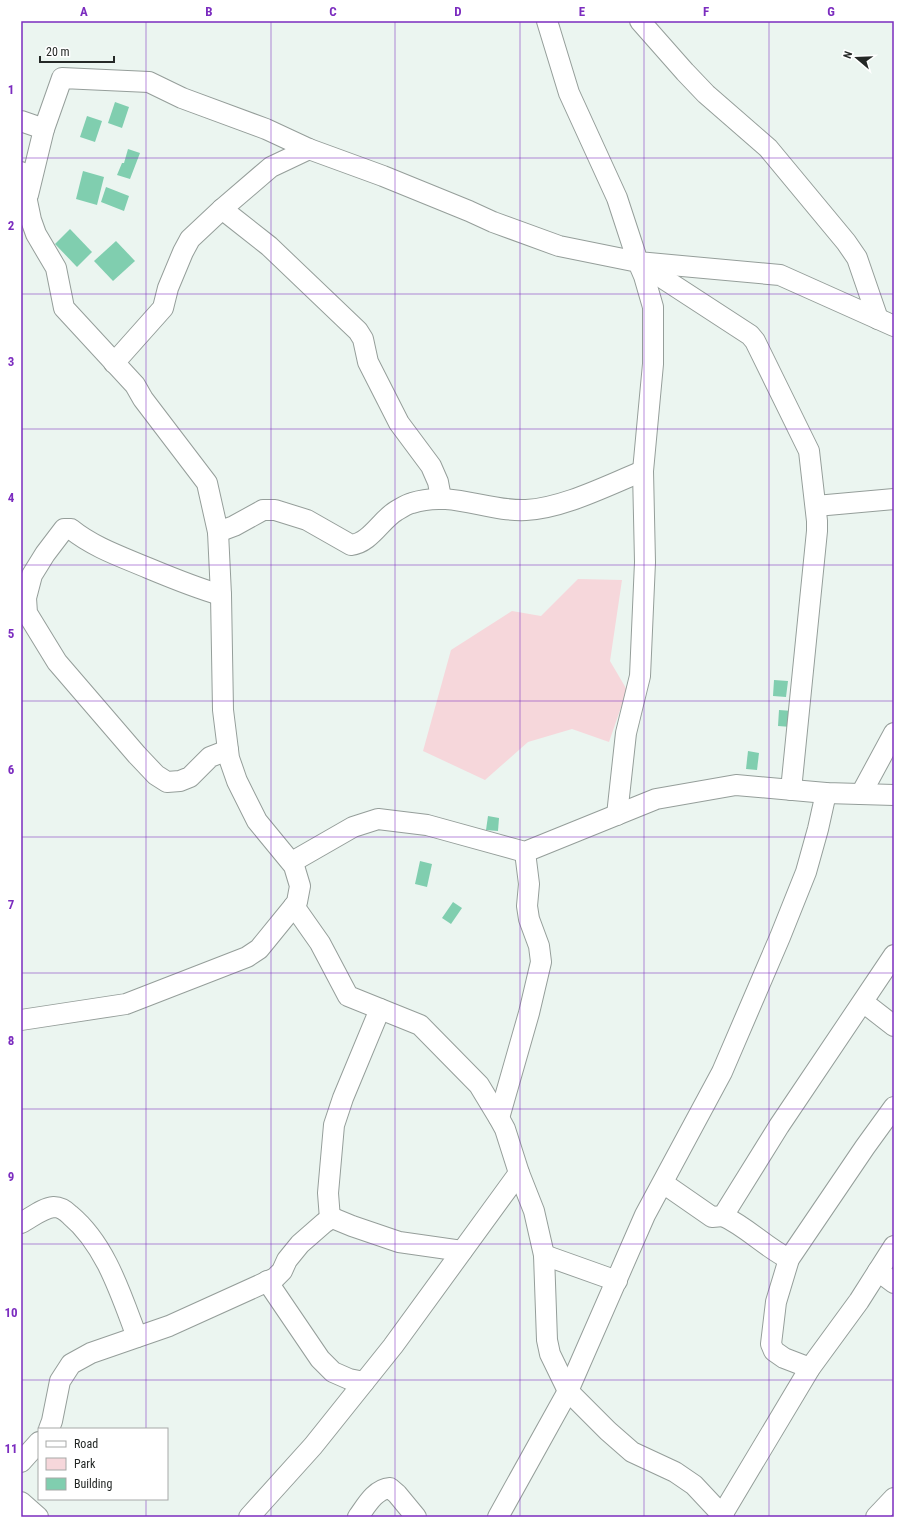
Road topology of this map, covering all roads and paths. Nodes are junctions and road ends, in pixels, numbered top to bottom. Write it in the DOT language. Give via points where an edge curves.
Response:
graph roads {
  1 [pos="547,21"];
  2 [pos="640,21"];
  3 [pos="21,121"];
  4 [pos="44,128"];
  5 [pos="309,149"];
  6 [pos="21,172"];
  7 [pos="27,198"];
  8 [pos="222,209"];
  9 [pos="638,262"];
  10 [pos="886,322"];
  11 [pos="114,363"];
  12 [pos="643,471"];
  13 [pos="441,498"];
  14 [pos="894,499"];
  15 [pos="816,506"];
  16 [pos="218,532"];
  17 [pos="23,595"];
  18 [pos="221,595"];
  19 [pos="894,733"];
  20 [pos="228,750"];
  21 [pos="791,790"];
  22 [pos="826,793"];
  23 [pos="861,794"];
  24 [pos="894,795"];
  25 [pos="617,815"];
  26 [pos="525,852"];
  27 [pos="292,862"];
  28 [pos="294,906"];
  29 [pos="894,955"];
  30 [pos="863,1002"];
  31 [pos="380,1009"];
  32 [pos="21,1020"];
  33 [pos="894,1026"];
  34 [pos="894,1107"];
  35 [pos="499,1118"];
  36 [pos="519,1173"];
  37 [pos="663,1183"];
  38 [pos="723,1216"];
  39 [pos="330,1219"];
  40 [pos="21,1224"];
  41 [pos="894,1246"];
  42 [pos="462,1251"];
  43 [pos="544,1255"];
  44 [pos="789,1259"];
  45 [pos="878,1271"];
  46 [pos="267,1281"];
  47 [pos="617,1281"];
  48 [pos="894,1283"];
  49 [pos="137,1337"];
  50 [pos="810,1368"];
  51 [pos="364,1382"];
  52 [pos="568,1391"];
  53 [pos="49,1428"];
  54 [pos="38,1443"];
  55 [pos="21,1462"];
  56 [pos="894,1498"];
  57 [pos="21,1502"];
  58 [pos="723,1516"];
  59 [pos="38,1517"];
  60 [pos="249,1517"];
  61 [pos="358,1517"];
  62 [pos="416,1517"];
  63 [pos="498,1517"];
  64 [pos="876,1517"];
  1 -- 9 [label="street" via="569,93 617,198"];
  2 -- 10 [label="street" via="706,94 768,148 846,242"];
  3 -- 4 [label="street"];
  4 -- 5 [label="street" via="62,78 139,80 266,129"];
  4 -- 7 [label="street"];
  5 -- 8 [label="street" via="271,167"];
  5 -- 9 [label="street" via="559,246"];
  6 -- 7 [label="street"];
  7 -- 11 [label="street" via="36,234 56,268 64,308"];
  8 -- 11 [label="street" via="190,239 168,288 163,308"];
  8 -- 13 [label="street" via="269,246 358,331 363,339 368,362 399,423 431,466"];
  9 -- 10 [label="street" via="780,275"];
  9 -- 12 [label="street" via="653,307 653,364"];
  9 -- 15 [label="street" via="750,335 755,341 806,443 811,459"];
  11 -- 16 [label="street" via="135,385 207,483"];
  12 -- 13 [label="street" via="561,504 526,510 490,508"];
  12 -- 25 [label="street" via="644,562 640,676 626,733"];
  13 -- 16 [label="street" via="413,503 396,511 364,539 351,545 307,520 275,510 263,510"];
  14 -- 15 [label="street"];
  15 -- 21 [label="street" via="817,531"];
  16 -- 18 [label="street"];
  17 -- 18 [label="street" via="45,554 64,529 71,529 86,540 126,559"];
  17 -- 20 [label="street" via="27,613 57,662 156,775 167,782 180,781 190,777 210,757"];
  18 -- 20 [label="street" via="223,710"];
  19 -- 23 [label="street"];
  20 -- 27 [label="street" via="232,769 257,821"];
  21 -- 22 [label="street"];
  21 -- 25 [label="street" via="736,785 656,799"];
  22 -- 23 [label="street"];
  22 -- 37 [label="street" via="806,872 765,973 722,1072"];
  23 -- 24 [label="street"];
  25 -- 26 [label="street"];
  26 -- 27 [label="street" via="427,825 378,819 354,827"];
  26 -- 35 [label="street" via="529,884 527,906 539,946 540,962 529,1013"];
  27 -- 28 [label="street" via="300,886"];
  28 -- 31 [label="street" via="320,943 348,996"];
  28 -- 32 [label="street" via="259,949 238,962 126,1004"];
  29 -- 30 [label="street"];
  30 -- 33 [label="street"];
  30 -- 38 [label="street"];
  31 -- 35 [label="street" via="420,1025 479,1085"];
  31 -- 39 [label="street" via="334,1125 328,1193"];
  34 -- 44 [label="street"];
  35 -- 36 [label="street"];
  36 -- 42 [label="street"];
  36 -- 43 [label="street" via="534,1211"];
  37 -- 38 [label="street" via="712,1217"];
  37 -- 47 [label="street" via="645,1215"];
  38 -- 44 [label="street"];
  39 -- 42 [label="street" via="399,1242"];
  39 -- 46 [label="street" via="300,1244 275,1278"];
  40 -- 49 [label="street" via="44,1210 55,1207 65,1210 78,1222 104,1257"];
  41 -- 45 [label="street"];
  42 -- 51 [label="street"];
  43 -- 47 [label="street"];
  43 -- 52 [label="street" via="547,1340 550,1354"];
  44 -- 50 [label="street" via="776,1302 771,1344 774,1351 784,1358"];
  45 -- 48 [label="street"];
  45 -- 50 [label="street"];
  46 -- 49 [label="street" via="169,1326"];
  46 -- 51 [label="street" via="320,1359 334,1372"];
  47 -- 52 [label="street"];
  49 -- 53 [label="street" via="91,1353 71,1364 60,1381"];
  50 -- 58 [label="street"];
  51 -- 60 [label="street" via="313,1446"];
  52 -- 58 [label="street" via="632,1452 675,1472 694,1485"];
  52 -- 63 [label="street"];
  54 -- 55 [label="street"];
  56 -- 64 [label="street"];
  57 -- 59 [label="street"];
  61 -- 62 [label="street" via="367,1504 385,1488 390,1488 397,1494"];
}
